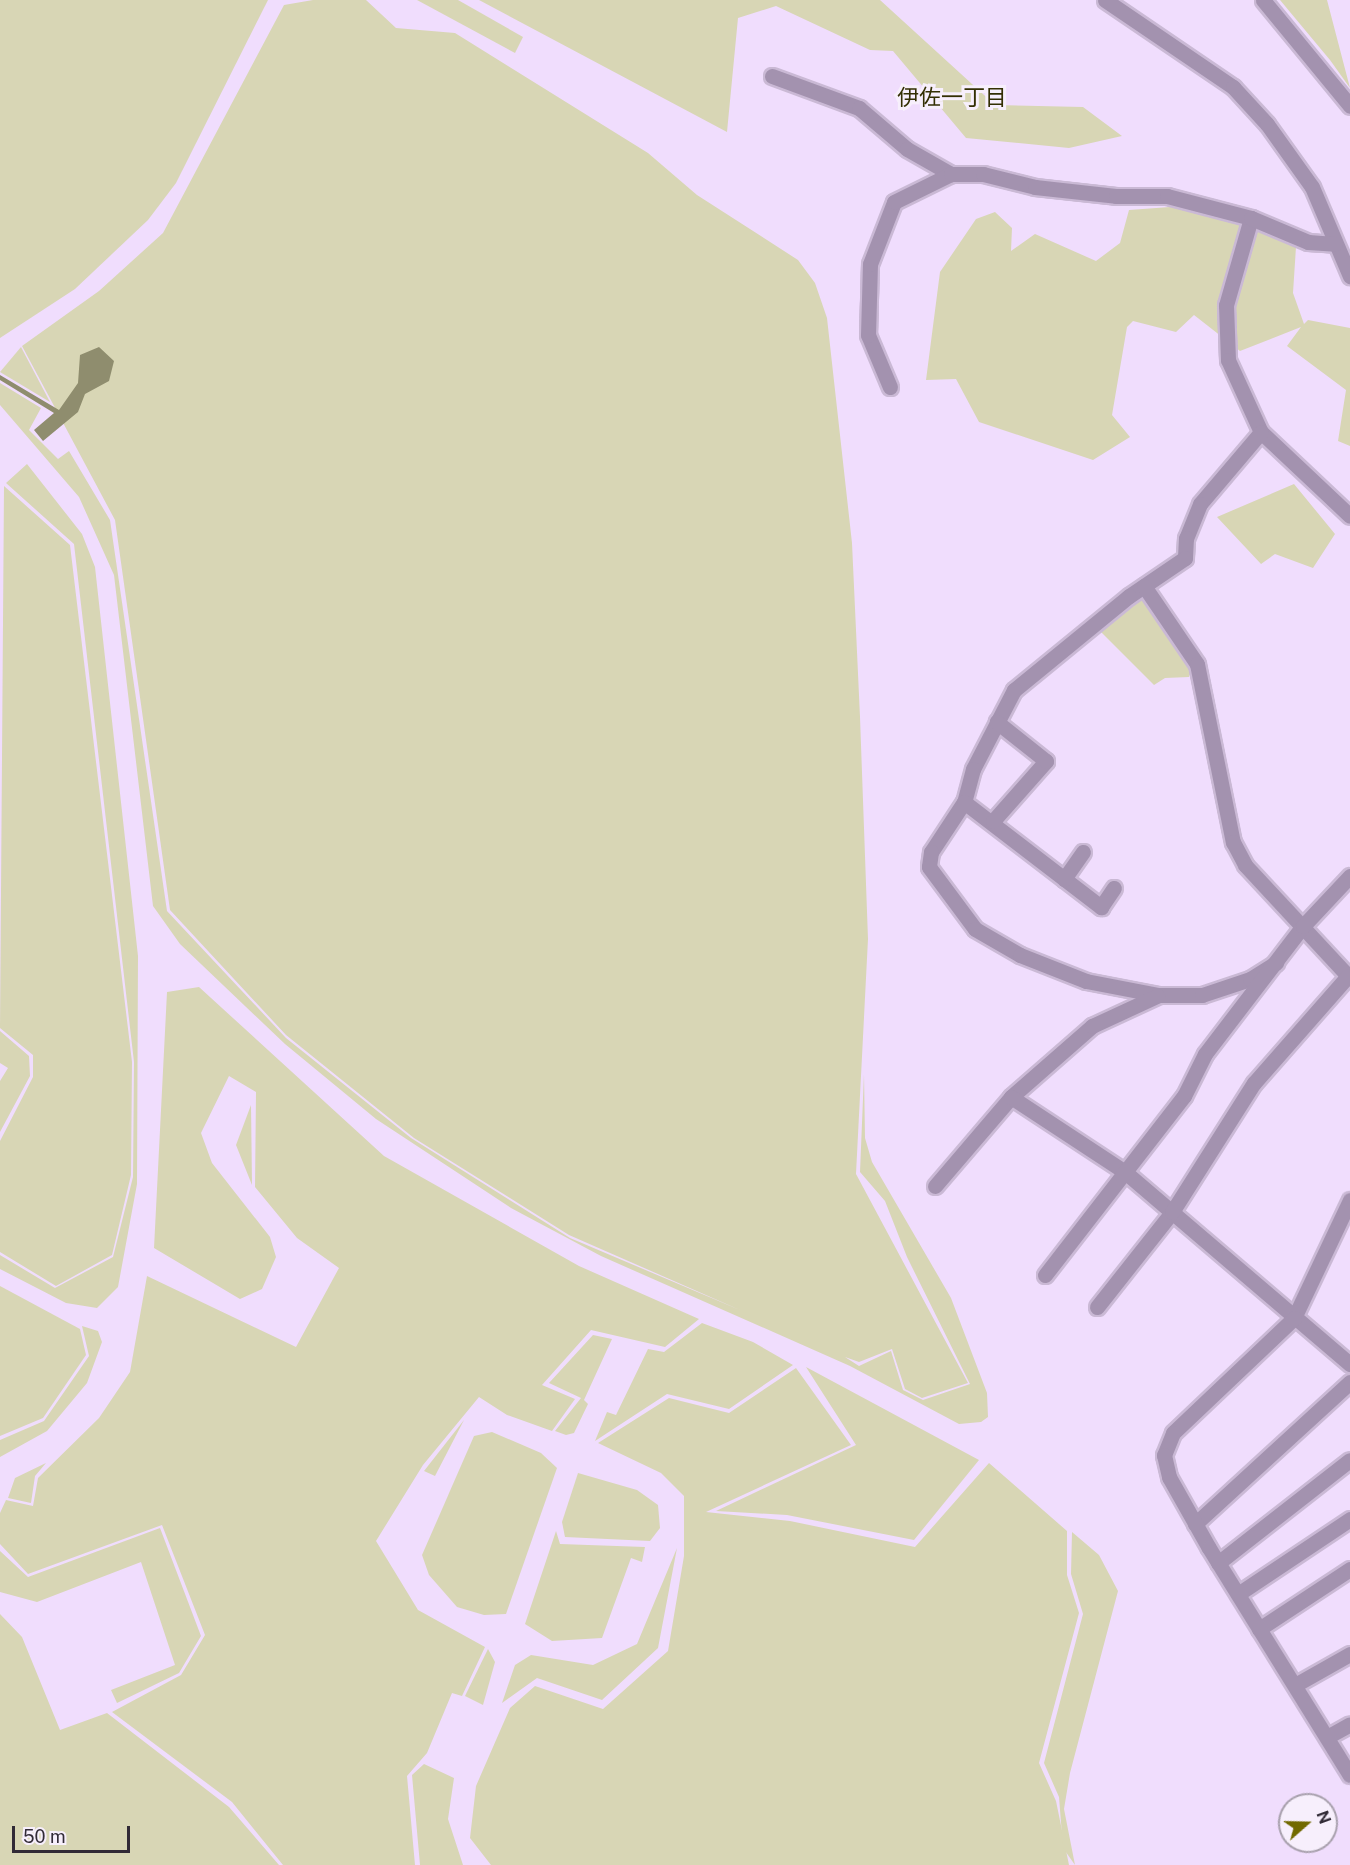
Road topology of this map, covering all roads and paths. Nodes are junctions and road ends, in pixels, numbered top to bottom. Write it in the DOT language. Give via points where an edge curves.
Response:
graph roads {
  1 [pos="1105,0"];
  2 [pos="1263,0"];
  3 [pos="772,76"];
  4 [pos="1350,106"];
  5 [pos="951,174"];
  6 [pos="1251,218"];
  7 [pos="1335,244"];
  8 [pos="1350,276"];
  9 [pos="890,387"];
  10 [pos="1261,432"];
  11 [pos="1350,516"];
  12 [pos="1144,586"];
  13 [pos="997,722"];
  14 [pos="964,802"];
  15 [pos="993,821"];
  16 [pos="1083,852"];
  17 [pos="1350,876"];
  18 [pos="1064,879"];
  19 [pos="1114,888"];
  20 [pos="1303,926"];
  21 [pos="1276,963"];
  22 [pos="1349,977"];
  23 [pos="1159,995"];
  24 [pos="1011,1097"];
  25 [pos="1125,1172"];
  26 [pos="935,1186"];
  27 [pos="1350,1200"];
  28 [pos="1172,1212"];
  29 [pos="1045,1275"];
  30 [pos="1097,1307"];
  31 [pos="1293,1318"];
  32 [pos="1350,1364"];
  33 [pos="1350,1382"];
  34 [pos="1350,1460"];
  35 [pos="1350,1519"];
  36 [pos="1195,1524"];
  37 [pos="1218,1563"];
  38 [pos="1350,1569"];
  39 [pos="1238,1594"];
  40 [pos="1259,1629"];
  41 [pos="1350,1654"];
  42 [pos="1294,1685"];
  43 [pos="1350,1724"];
  44 [pos="1327,1737"];
  45 [pos="1350,1775"];
  1 -- 7 [label="street" via="1233,87 1312,187"];
  2 -- 4 [label="street"];
  3 -- 5 [label="street" via="859,108 906,149"];
  5 -- 6 [label="street" via="1116,196 1167,196"];
  5 -- 9 [label="street" via="894,202 870,264 868,335"];
  6 -- 7 [label="street" via="1308,242"];
  6 -- 10 [label="street" via="1226,305 1228,360"];
  7 -- 8 [label="street"];
  10 -- 11 [label="street"];
  10 -- 12 [label="street" via="1200,504 1186,538 1185,558"];
  12 -- 13 [label="street" via="1014,690"];
  12 -- 20 [label="street" via="1197,664 1233,842 1245,865"];
  13 -- 14 [label="street"];
  13 -- 15 [label="street" via="1046,761"];
  14 -- 15 [label="street"];
  14 -- 23 [label="street" via="931,852 929,867 975,929 1020,955 1086,981"];
  15 -- 18 [label="street"];
  16 -- 18 [label="street"];
  17 -- 20 [label="street"];
  18 -- 19 [label="street" via="1101,908"];
  20 -- 21 [label="street"];
  20 -- 22 [label="street"];
  21 -- 23 [label="street" via="1250,979 1202,995"];
  21 -- 25 [label="street"];
  22 -- 28 [label="street" via="1254,1083"];
  23 -- 24 [label="street" via="1092,1026"];
  24 -- 25 [label="street"];
  24 -- 26 [label="street"];
  25 -- 28 [label="street"];
  25 -- 29 [label="street"];
  27 -- 31 [label="street"];
  28 -- 30 [label="street"];
  28 -- 31 [label="street"];
  31 -- 32 [label="street"];
  31 -- 36 [label="street" via="1167,1442 1169,1477"];
  33 -- 36 [label="street"];
  34 -- 37 [label="street"];
  35 -- 39 [label="street"];
  36 -- 37 [label="street"];
  37 -- 39 [label="street"];
  38 -- 40 [label="street"];
  39 -- 40 [label="street"];
  40 -- 42 [label="street"];
  41 -- 42 [label="street"];
  42 -- 44 [label="street"];
  43 -- 44 [label="street"];
  44 -- 45 [label="street"];
}
